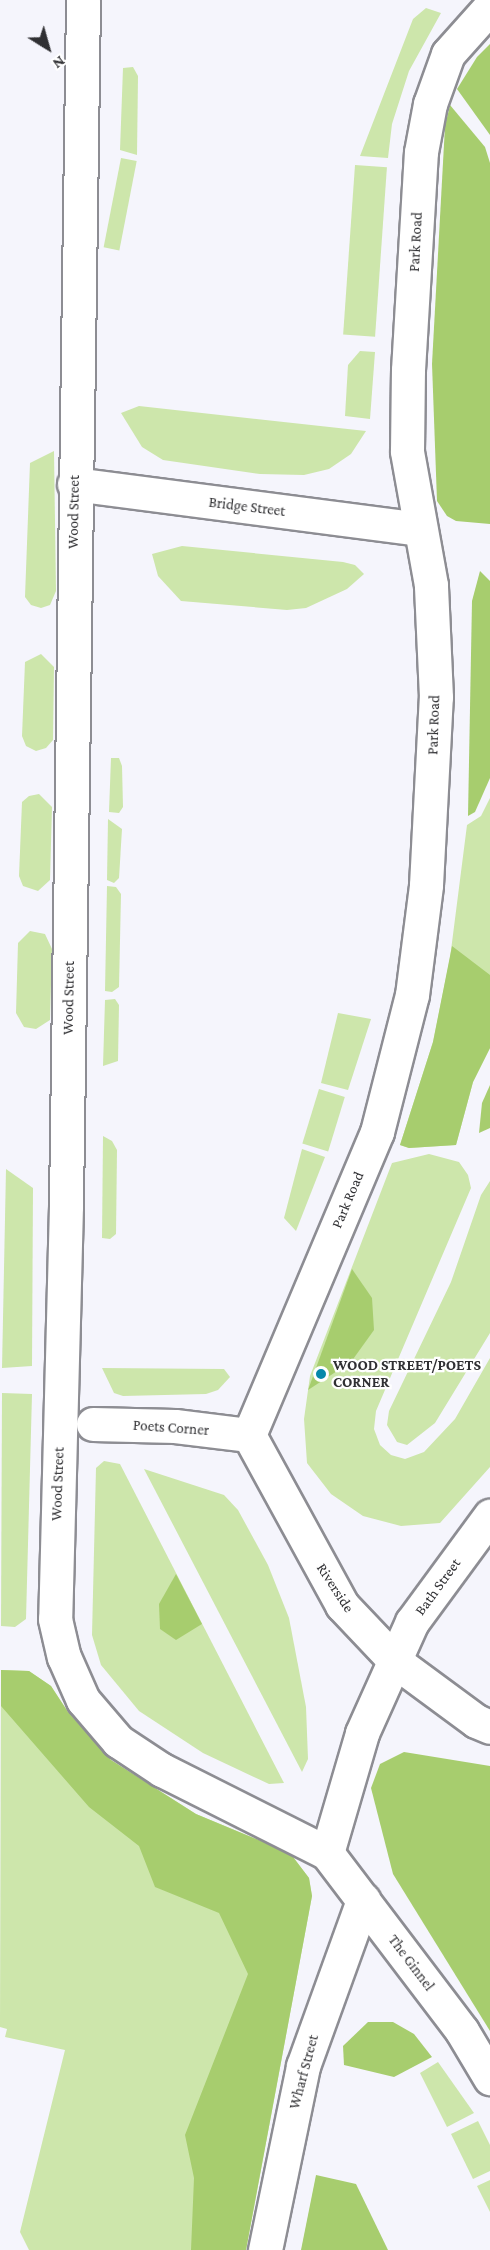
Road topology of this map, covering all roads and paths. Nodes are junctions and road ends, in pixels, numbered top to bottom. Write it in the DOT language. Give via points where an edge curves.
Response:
graph roads {
  1 [pos="83,0"];
  2 [pos="490,7"];
  3 [pos="74,484"];
  4 [pos="420,529"];
  5 [pos="93,1424"];
  6 [pos="249,1435"];
  7 [pos="490,1516"];
  8 [pos="396,1662"];
  9 [pos="490,1727"];
  10 [pos="327,1853"];
  11 [pos="363,1900"];
  12 [pos="490,2078"];
  13 [pos="265,2250"];
  1 -- 3 [label="street, Wood Street"];
  2 -- 4 [label="street, Park Road" via="448,54 430,104 421,152 408,411 408,451"];
  3 -- 4 [label="street, Bridge Street"];
  3 -- 10 [label="street, Wood Street" via="66,1206 55,1619 64,1657 83,1700 118,1741 162,1770"];
  4 -- 6 [label="street, Park Road" via="432,585 436,697 426,885 412,995 377,1132"];
  5 -- 6 [label="street, Poets Corner" via="175,1426"];
  6 -- 8 [label="street, Riverside" via="342,1605"];
  7 -- 8 [label="street, Bath Street" via="412,1623"];
  8 -- 9 [label="street, Riverside" via="476,1721"];
  8 -- 10 [label="street" via="362,1733"];
  10 -- 11 [label="street, The Ginnel"];
  11 -- 12 [label="street, The Ginnel" via="462,2031"];
  11 -- 13 [label="street, Wharf Street" via="303,2066"];
}
